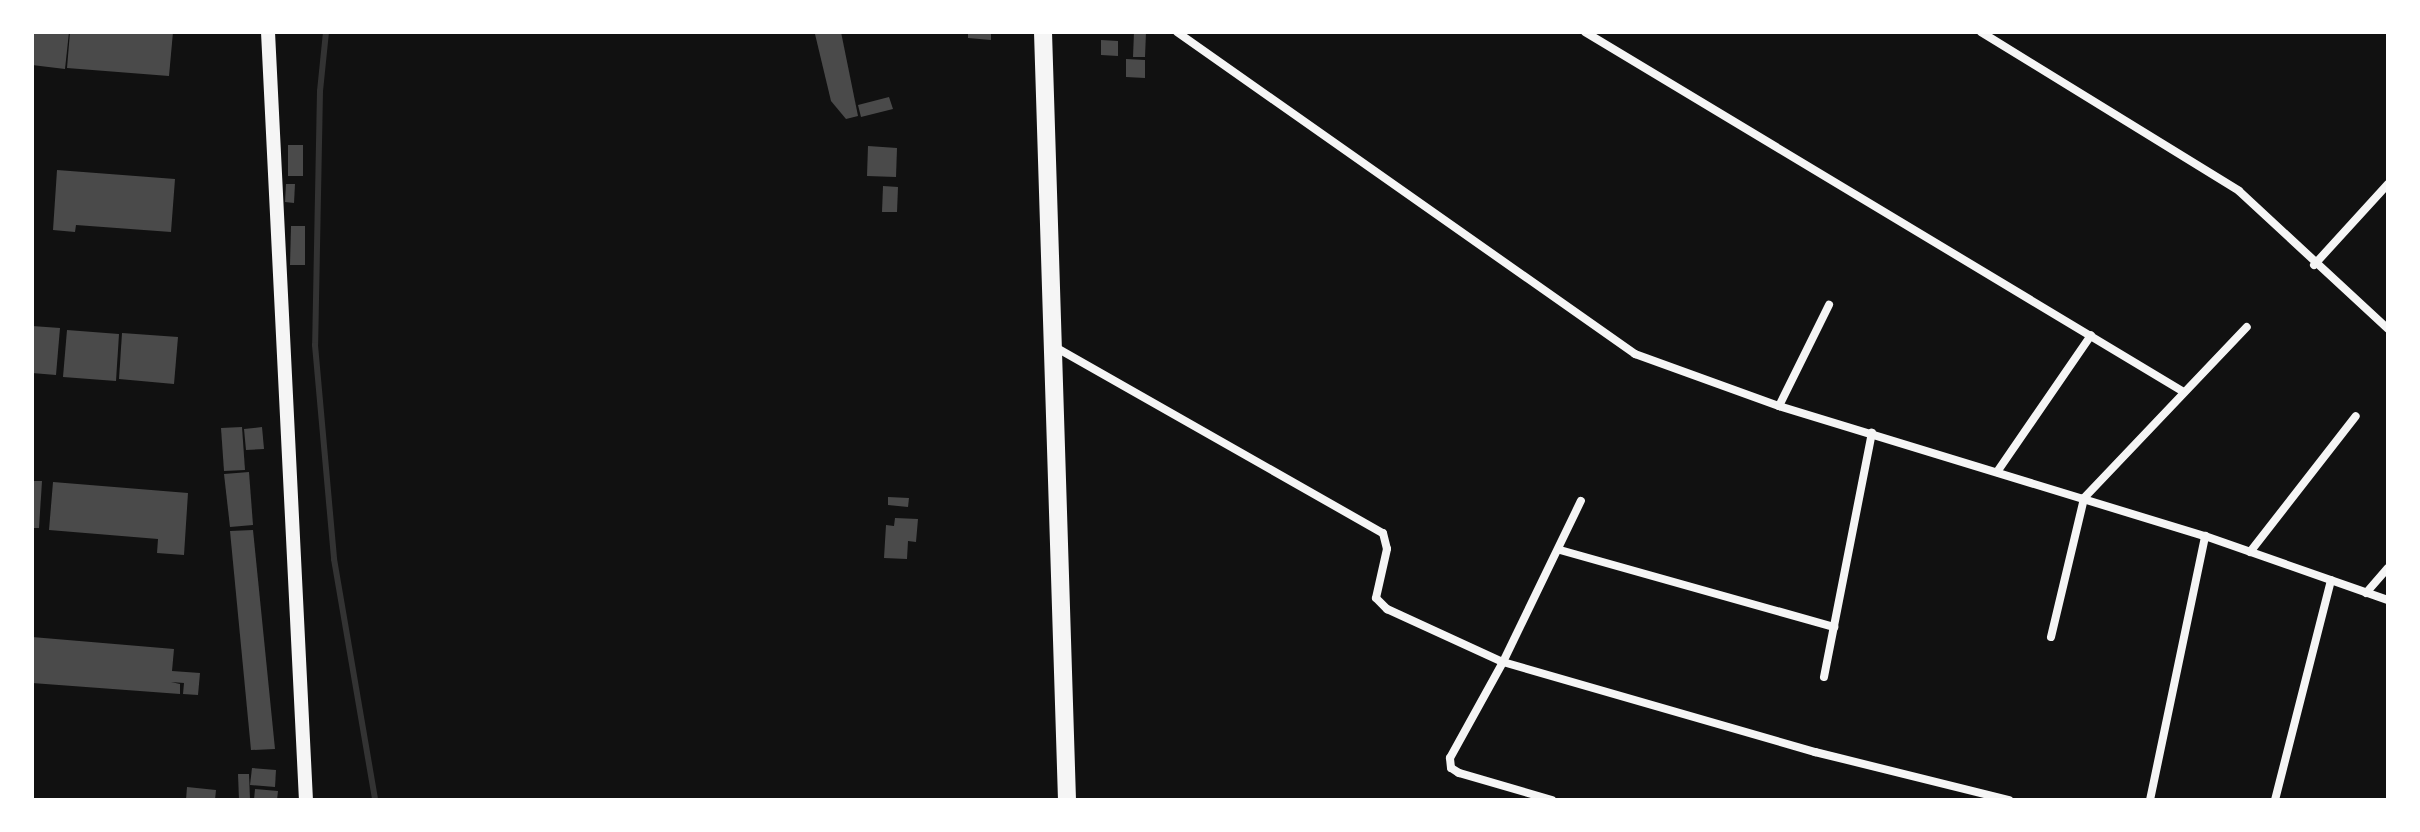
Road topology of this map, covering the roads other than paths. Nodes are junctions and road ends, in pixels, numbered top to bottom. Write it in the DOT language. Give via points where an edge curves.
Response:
graph roads {
  1 [pos="268,32"];
  2 [pos="1043,32"];
  3 [pos="1177,32"];
  4 [pos="1585,32"];
  5 [pos="1981,32"];
  6 [pos="2388,184"];
  7 [pos="2314,265"];
  8 [pos="1829,305"];
  9 [pos="2247,327"];
  10 [pos="2388,329"];
  11 [pos="2091,335"];
  12 [pos="1054,347"];
  13 [pos="2182,391"];
  14 [pos="1779,406"];
  15 [pos="2356,416"];
  16 [pos="1872,433"];
  17 [pos="1997,472"];
  18 [pos="2084,498"];
  19 [pos="1581,501"];
  20 [pos="2205,536"];
  21 [pos="1560,550"];
  22 [pos="2250,552"];
  23 [pos="2388,568"];
  24 [pos="2331,580"];
  25 [pos="2366,593"];
  26 [pos="2388,600"];
  27 [pos="1834,627"];
  28 [pos="2051,637"];
  29 [pos="1503,662"];
  30 [pos="1824,677"];
  31 [pos="306,800"];
  32 [pos="1067,800"];
  33 [pos="1552,800"];
  34 [pos="2009,800"];
  35 [pos="2150,800"];
  36 [pos="2275,800"];
  1 -- 31 [label="street"];
  2 -- 12 [label="highway"];
  3 -- 14 [label="street" via="1635,354"];
  4 -- 11 [label="street"];
  5 -- 7 [label="street" via="2239,191"];
  6 -- 7 [label="street"];
  7 -- 10 [label="street"];
  8 -- 14 [label="street"];
  9 -- 13 [label="street"];
  11 -- 13 [label="street"];
  11 -- 17 [label="street"];
  12 -- 29 [label="street" via="1383,533 1387,549 1376,598 1387,609"];
  12 -- 32 [label="highway"];
  13 -- 18 [label="street"];
  14 -- 16 [label="street"];
  15 -- 22 [label="street"];
  16 -- 17 [label="street"];
  16 -- 27 [label="street"];
  17 -- 18 [label="street"];
  18 -- 20 [label="street"];
  18 -- 28 [label="street"];
  19 -- 21 [label="street"];
  20 -- 22 [label="street"];
  20 -- 35 [label="street"];
  21 -- 27 [label="street"];
  21 -- 29 [label="street"];
  22 -- 24 [label="street"];
  23 -- 25 [label="street"];
  24 -- 25 [label="street"];
  24 -- 36 [label="street"];
  25 -- 26 [label="street"];
  27 -- 30 [label="street"];
  29 -- 33 [label="street" via="1450,758 1451,768"];
  29 -- 34 [label="street" via="1815,752"];
}
